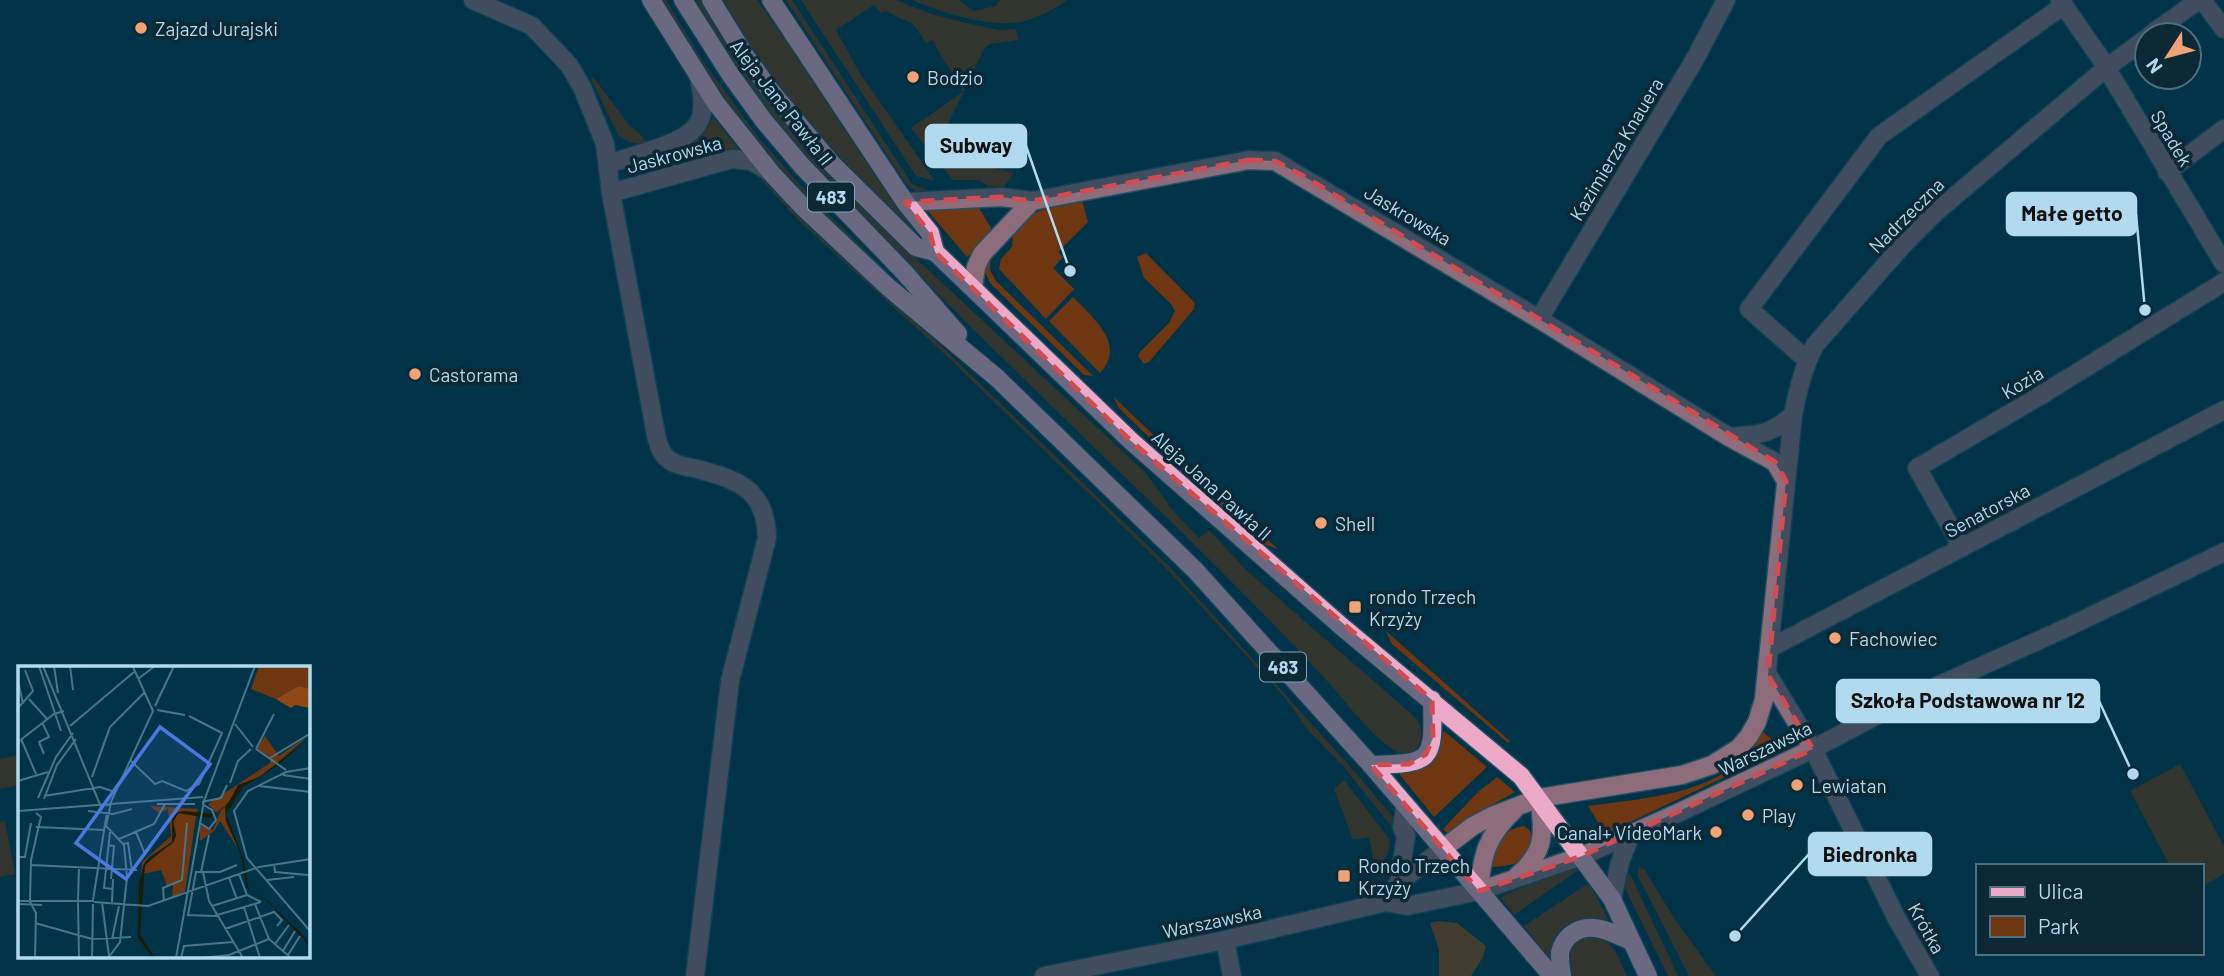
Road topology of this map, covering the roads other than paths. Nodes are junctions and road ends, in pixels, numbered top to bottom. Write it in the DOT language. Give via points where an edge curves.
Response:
graph roads {
  1 [pos="473,0"];
  2 [pos="651,0"];
  3 [pos="683,0"];
  4 [pos="710,0"];
  5 [pos="771,0"];
  6 [pos="1726,0"];
  7 [pos="2200,0"];
  8 [pos="2062,2"];
  9 [pos="2170,21"];
  10 [pos="2224,29"];
  11 [pos="2133,48"];
  12 [pos="2105,69"];
  13 [pos="699,78"];
  14 [pos="2224,129"];
  15 [pos="608,164"];
  16 [pos="2167,172"];
  17 [pos="773,175"];
  18 [pos="611,193"];
  19 [pos="1032,201"];
  20 [pos="905,202"];
  21 [pos="935,252"];
  22 [pos="2224,264"];
  23 [pos="2224,282"];
  24 [pos="973,288"];
  25 [pos="1539,319"];
  26 [pos="1807,360"];
  27 [pos="997,378"];
  28 [pos="2224,410"];
  29 [pos="1794,415"];
  30 [pos="1729,437"];
  31 [pos="1786,481"];
  32 [pos="1962,547"];
  33 [pos="2224,552"];
  34 [pos="1769,648"];
  35 [pos="1768,675"];
  36 [pos="1432,701"];
  37 [pos="1791,713"];
  38 [pos="1839,735"];
  39 [pos="1739,748"];
  40 [pos="1813,749"];
  41 [pos="1371,765"];
  42 [pos="1539,798"];
  43 [pos="1518,806"];
  44 [pos="1405,807"];
  45 [pos="1631,834"];
  46 [pos="1443,848"];
  47 [pos="1582,856"];
  48 [pos="1516,878"];
  49 [pos="1399,882"];
  50 [pos="1479,891"];
  51 [pos="1612,898"];
  52 [pos="1387,902"];
  53 [pos="1224,940"];
  54 [pos="1631,941"];
  55 [pos="695,976"];
  56 [pos="1044,976"];
  57 [pos="1232,976"];
  58 [pos="1551,976"];
  59 [pos="1562,976"];
  60 [pos="1648,976"];
  61 [pos="1930,976"];
  1 -- 15 [label="street, Jaskrowska" via="531,26 569,65 600,132"];
  2 -- 13 [label="main road, Aleja Jana Pawła II / 483"];
  3 -- 27 [label="main road, Aleja Jana Pawła II / 483" via="730,74 787,148"];
  4 -- 21 [label="main road" via="744,54 832,164 916,247"];
  5 -- 20 [label="main road, Aleja Jana Pawła II"];
  6 -- 25 [label="street, Kazimierza Knauera"];
  7 -- 9 [label="street, Nadrzeczna"];
  7 -- 10 [label="street"];
  8 -- 12 [label="street, Spadek"];
  8 -- 26 [label="street" via="1879,136 1749,309"];
  11 -- 12 [label="street, Nadrzeczna"];
  12 -- 16 [label="street, Spadek"];
  12 -- 26 [label="street, Nadrzeczna" via="1936,212 1827,330"];
  13 -- 15 [label="street, Jaskrowska" via="702,114 690,134"];
  13 -- 17 [label="main road, Aleja Jana Pawła II / 483"];
  14 -- 16 [label="street"];
  15 -- 18 [label="street, Jaskrowska"];
  16 -- 22 [label="street, Spadek"];
  17 -- 18 [label="street, Jaskrowska" via="751,161 732,159"];
  17 -- 27 [label="main road, Aleja Jana Pawła II / 483" via="888,287"];
  18 -- 55 [label="street" via="659,446 670,461 742,484 755,495 766,523 730,681"];
  19 -- 20 [label="street, Jaskrowska" via="1001,197"];
  19 -- 24 [label="street" via="982,254"];
  19 -- 25 [label="street, Jaskrowska" via="1249,160 1275,161"];
  20 -- 21 [label="main road, Aleja Jana Pawła II" via="930,233"];
  21 -- 24 [label="main road, Aleja Jana Pawła II"];
  23 -- 32 [label="street, Kozia" via="1917,468"];
  24 -- 36 [label="main road, Aleja Jana Pawła II" via="1130,441"];
  25 -- 30 [label="street, Jaskrowska"];
  26 -- 29 [label="street, Nadrzeczna"];
  27 -- 41 [label="main road, Aleja Jana Pawła II / 483" via="1195,570"];
  28 -- 32 [label="street, Senatorska"];
  29 -- 30 [label="street" via="1766,433"];
  29 -- 31 [label="street, Nadrzeczna"];
  30 -- 31 [label="street, Jaskrowska" via="1775,462"];
  31 -- 34 [label="street, Nadrzeczna"];
  32 -- 34 [label="street, Senatorska"];
  33 -- 38 [label="street, Warszawska"];
  34 -- 35 [label="street, Nadrzeczna"];
  35 -- 37 [label="street, Krótka"];
  35 -- 39 [label="street, Nadrzeczna" via="1761,712"];
  36 -- 41 [label="main road" via="1433,738 1426,754 1409,764"];
  36 -- 42 [label="main road, Aleja Jana Pawła II" via="1521,776"];
  37 -- 38 [label="street" via="1815,728"];
  37 -- 40 [label="street, Krótka"];
  38 -- 40 [label="street, Warszawska"];
  39 -- 42 [label="street, Warszawska" via="1712,765 1682,775"];
  40 -- 45 [label="street, Warszawska"];
  40 -- 61 [label="street, Krótka"];
  41 -- 44 [label="main road, Aleja Jana Pawła II / 483"];
  42 -- 43 [label="street, Warszawska"];
  42 -- 47 [label="main road, Aleja Jana Pawła II"];
  42 -- 48 [label="street" via="1542,843 1531,864"];
  43 -- 46 [label="street, Warszawska" via="1473,826"];
  43 -- 50 [label="street" via="1500,823 1486,847"];
  44 -- 46 [label="main road, Aleja Jana Pawła II / 483"];
  44 -- 49 [label="street, Warszawska"];
  45 -- 47 [label="street, Warszawska"];
  45 -- 51 [label="street"];
  46 -- 49 [label="street, Warszawska"];
  46 -- 50 [label="main road, Aleja Jana Pawła II / 483"];
  47 -- 48 [label="street, Warszawska"];
  47 -- 51 [label="main road, Aleja Jana Pawła II"];
  48 -- 50 [label="street, Warszawska"];
  49 -- 52 [label="street, Warszawska"];
  50 -- 52 [label="street, Warszawska" via="1407,906"];
  50 -- 58 [label="main road, Aleja Jana Pawła II / 483"];
  51 -- 54 [label="main road, Aleja Jana Pawła II"];
  52 -- 53 [label="street, Warszawska"];
  53 -- 56 [label="street, Warszawska"];
  53 -- 57 [label="street"];
  54 -- 59 [label="main road" via="1589,927 1573,933 1560,953"];
  54 -- 60 [label="main road, Aleja Jana Pawła II"];
}
